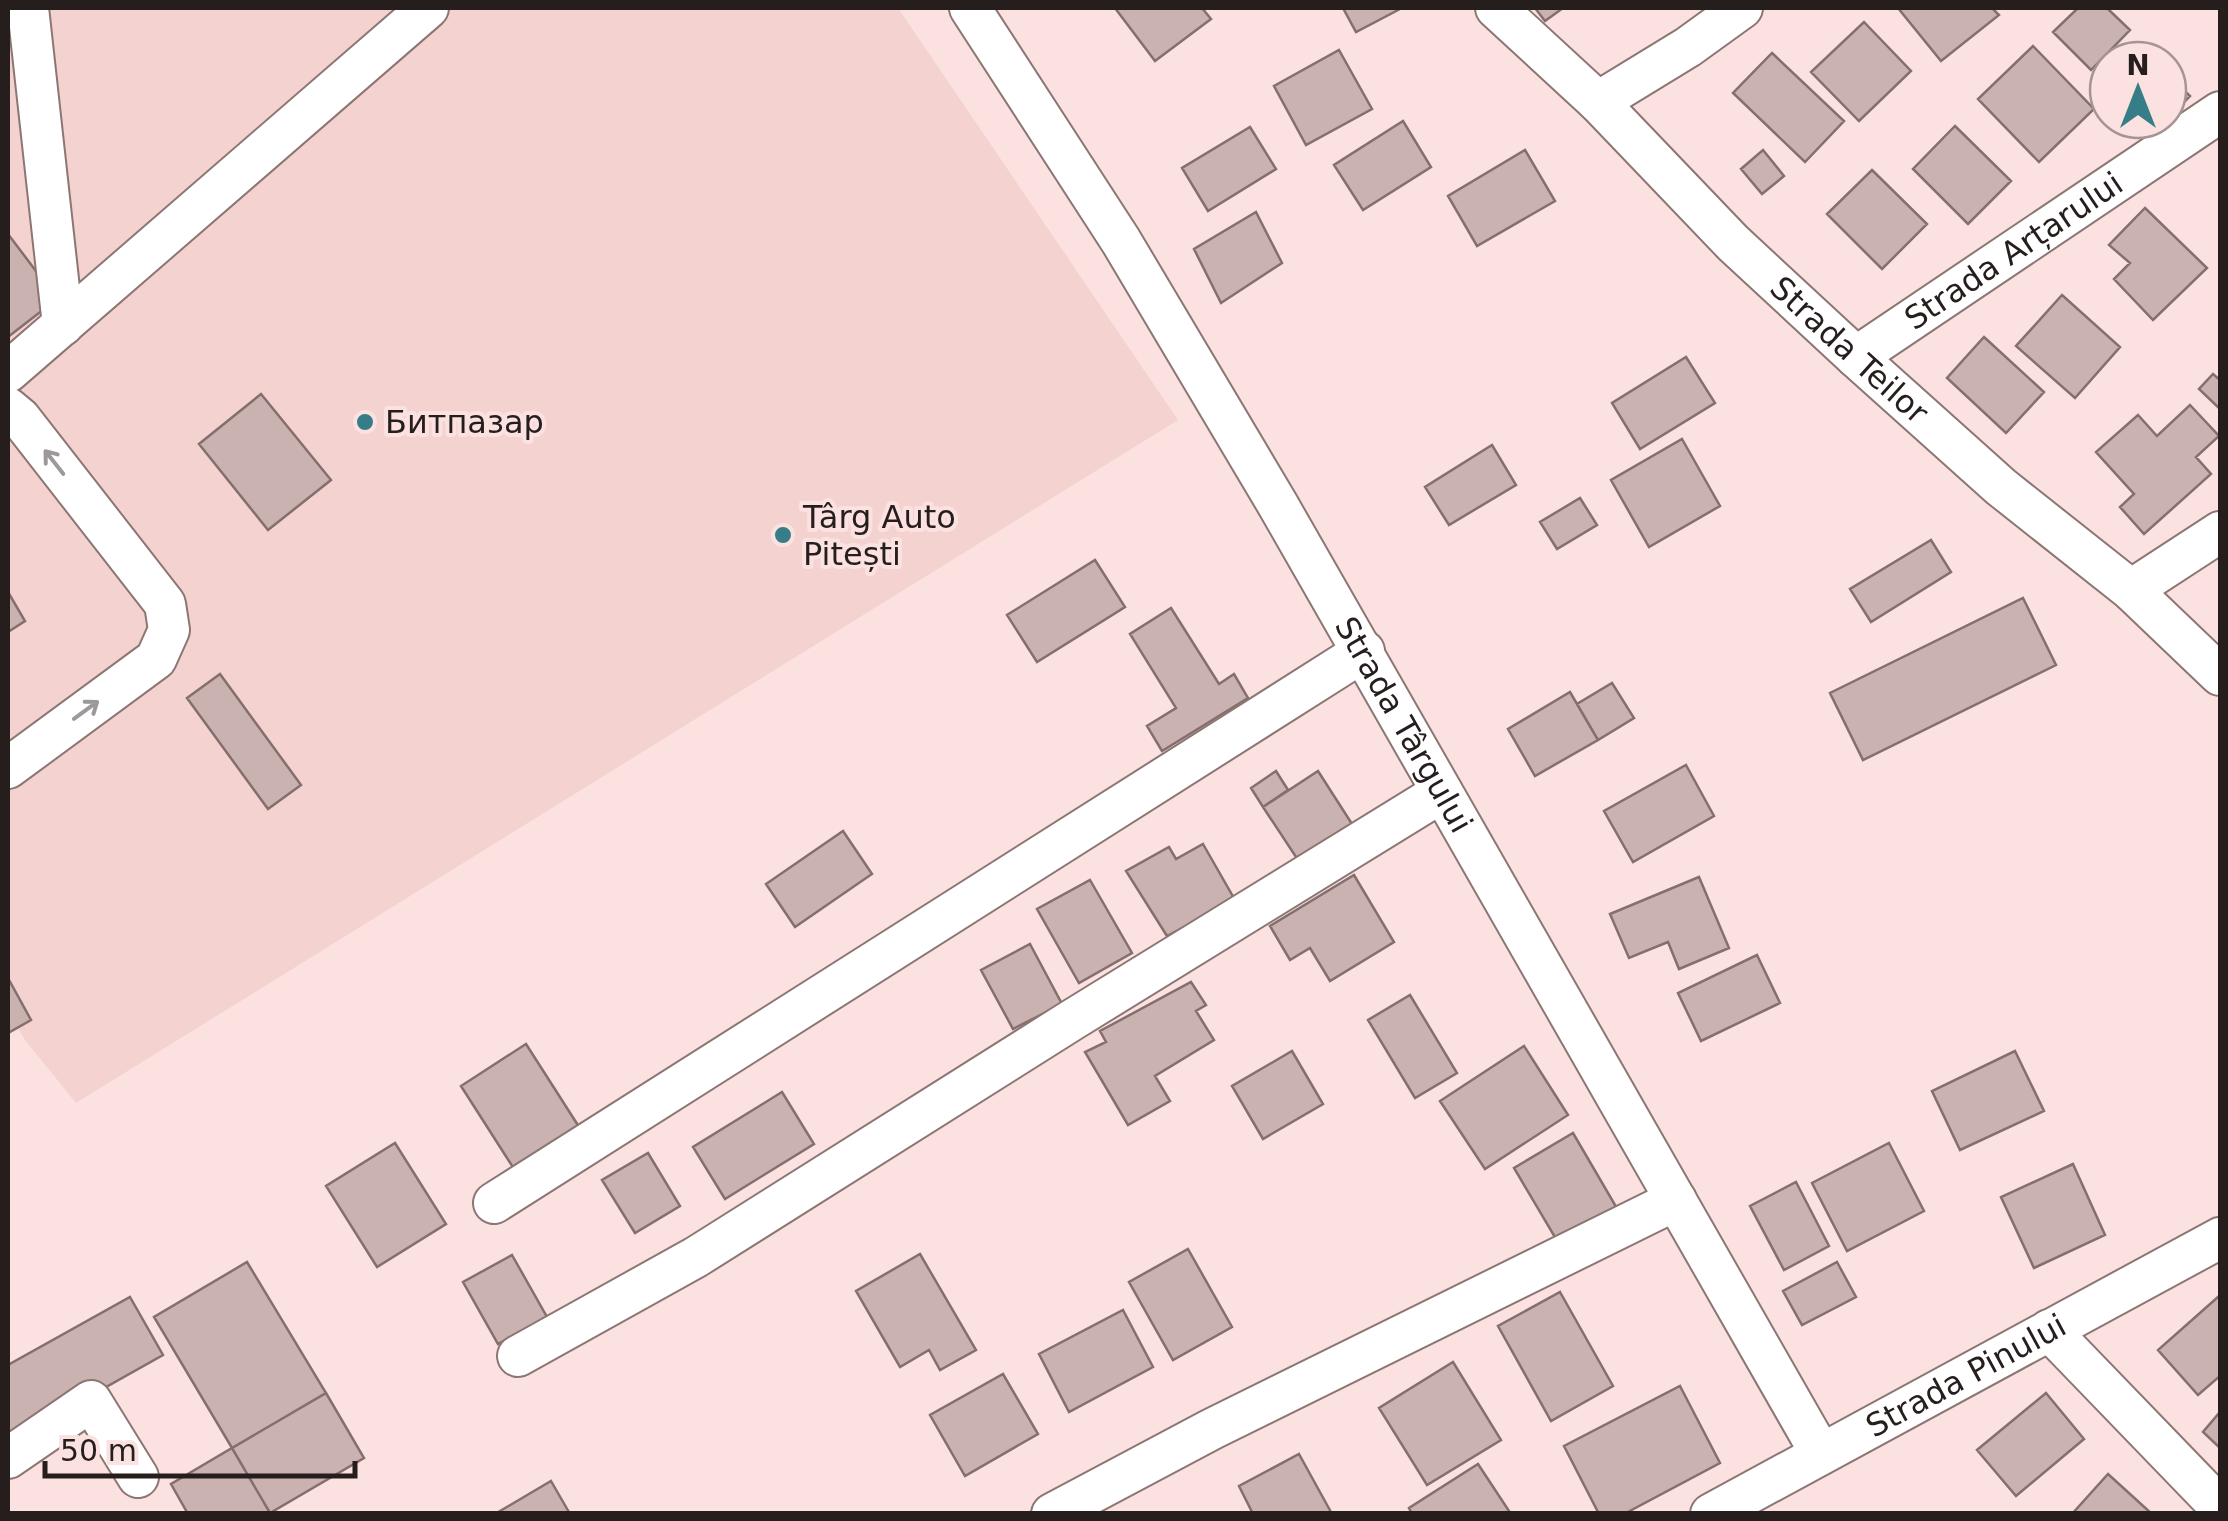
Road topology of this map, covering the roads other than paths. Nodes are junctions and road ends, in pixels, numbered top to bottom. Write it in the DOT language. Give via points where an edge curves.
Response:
graph roads {
  1 [pos="28,8"];
  2 [pos="428,8"];
  3 [pos="970,8"];
  4 [pos="1496,8"];
  5 [pos="1742,8"];
  6 [pos="1598,102"];
  7 [pos="2220,112"];
  8 [pos="63,325"];
  9 [pos="1856,357"];
  10 [pos="8,372"];
  11 [pos="8,408"];
  12 [pos="2220,532"];
  13 [pos="2132,590"];
  14 [pos="1364,652"];
  15 [pos="2220,675"];
  16 [pos="8,768"];
  17 [pos="1442,792"];
  18 [pos="1676,1200"];
  19 [pos="494,1203"];
  20 [pos="2220,1238"];
  21 [pos="2048,1330"];
  22 [pos="518,1356"];
  23 [pos="1821,1454"];
  24 [pos="8,1458"];
  25 [pos="138,1477"];
  26 [pos="2220,1507"];
  27 [pos="1052,1514"];
  28 [pos="1711,1514"];
  1 -- 8 [label="street"];
  2 -- 8 [label="street"];
  3 -- 14 [label="street, Strada Târgului" via="1122,241"];
  4 -- 6 [label="street, Strada Teilor"];
  5 -- 6 [label="street"];
  6 -- 9 [label="street, Strada Teilor" via="1733,243"];
  7 -- 9 [label="street, Strada Arțarului"];
  8 -- 10 [label="street"];
  9 -- 13 [label="street, Strada Teilor" via="2002,487"];
  16 -- 11 [label="street, one-way" via="156,659 169,630 165,604"];
  12 -- 13 [label="street"];
  13 -- 15 [label="street, Strada Teilor"];
  14 -- 17 [label="street, Strada Târgului"];
  14 -- 19 [label="street"];
  17 -- 18 [label="street, Strada Târgului"];
  17 -- 22 [label="street" via="696,1257"];
  18 -- 23 [label="street, Strada Târgului"];
  18 -- 27 [label="street"];
  20 -- 21 [label="street, Strada Pinului"];
  21 -- 23 [label="street, Strada Pinului"];
  21 -- 26 [label="street"];
  23 -- 28 [label="street, Strada Pinului"];
  24 -- 25 [label="street" via="91,1401"];
}
